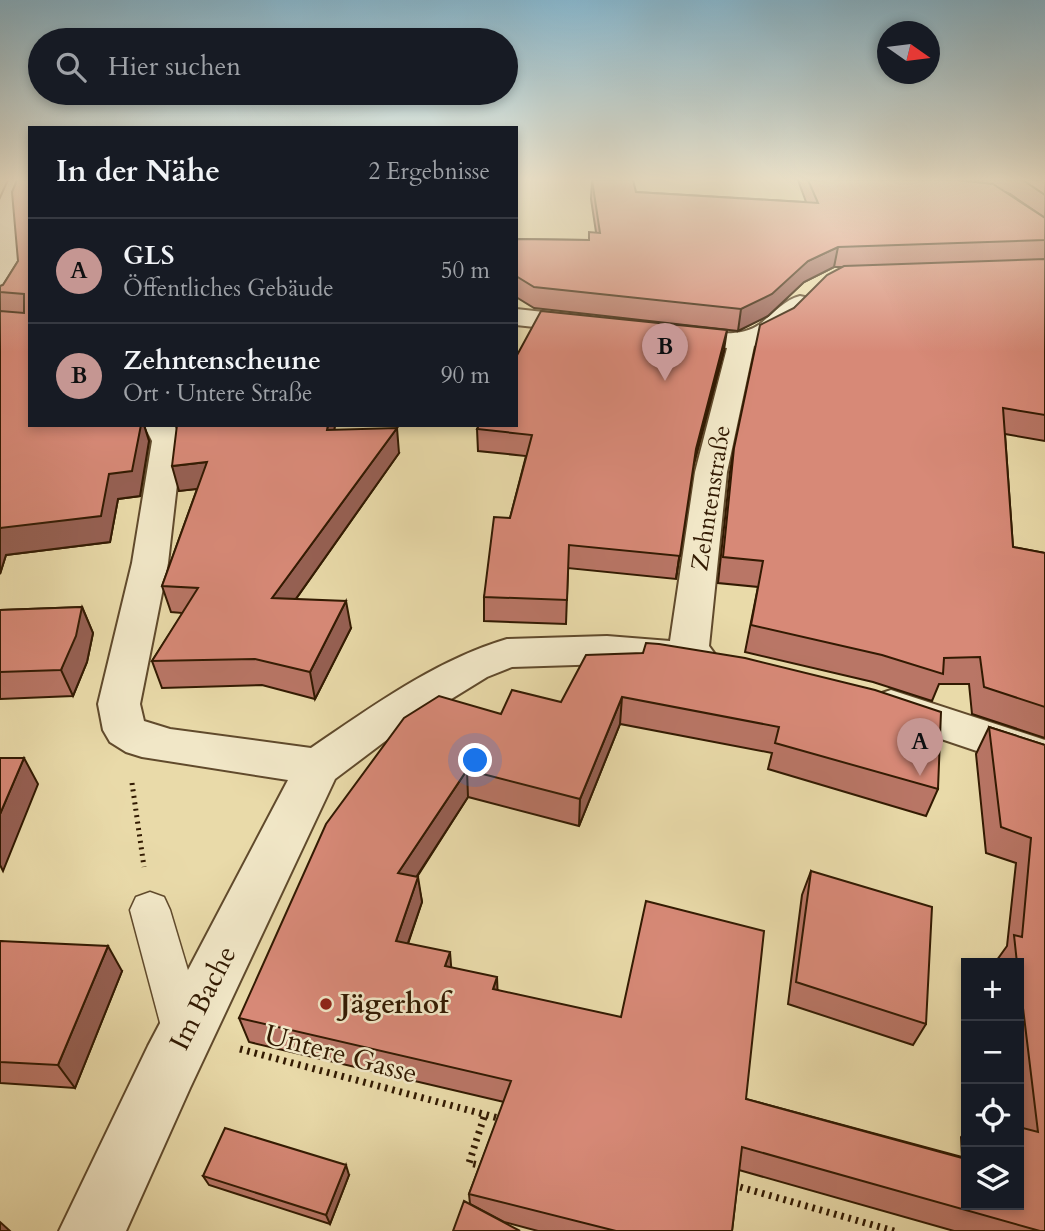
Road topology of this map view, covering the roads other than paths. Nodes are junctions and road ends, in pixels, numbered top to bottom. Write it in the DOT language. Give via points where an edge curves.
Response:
graph roads {
  1 [pos="8,237"];
  2 [pos="813,289"];
  3 [pos="0,300"];
  4 [pos="518,317"];
  5 [pos="609,327"];
  6 [pos="649,332"];
  7 [pos="742,342"];
  8 [pos="160,427"];
  9 [pos="688,655"];
  10 [pos="728,665"];
  11 [pos="859,697"];
  12 [pos="1045,757"];
  13 [pos="318,767"];
  14 [pos="150,910"];
  15 [pos="185,1035"];
  16 [pos="92,1231"];
  1 -- 3 [label="street" via="11,282"];
  2 -- 7 [label="street" via="779,323"];
  4 -- 5 [label="street"];
  6 -- 7 [label="street"];
  7 -- 9 [label="street, Zehntenstraße" via="711,472"];
  8 -- 13 [label="street" via="167,441 150,562 119,704 125,730 142,740 170,746"];
  9 -- 10 [label="street"];
  9 -- 13 [label="street, Im Bache" via="607,650 507,653 473,667 381,722"];
  11 -- 12 [label="street"];
  13 -- 15 [label="street, Im Bache"];
  14 -- 15 [label="lane"];
  15 -- 16 [label="street, Im Bache"];
}
